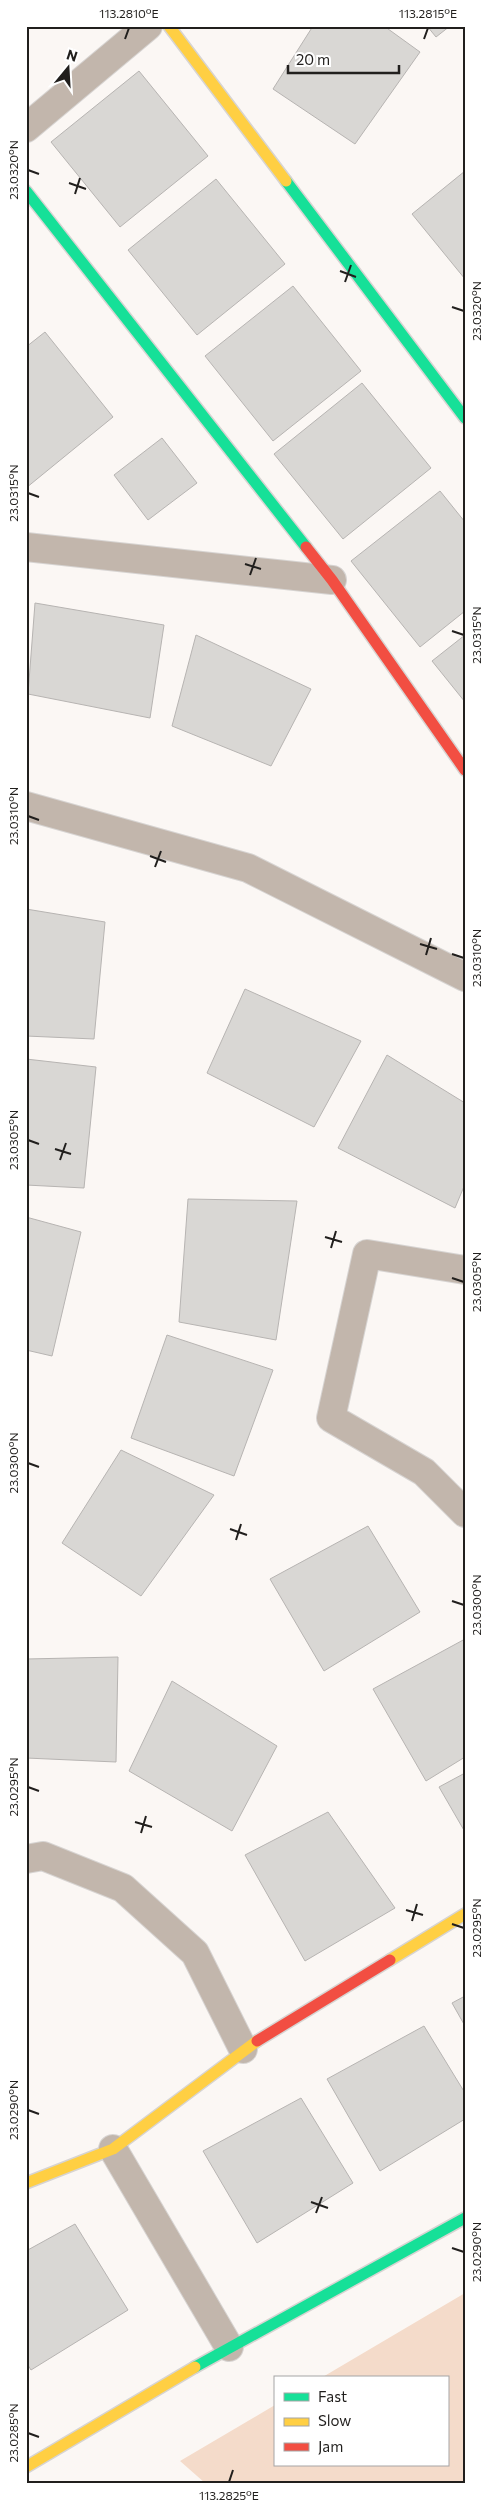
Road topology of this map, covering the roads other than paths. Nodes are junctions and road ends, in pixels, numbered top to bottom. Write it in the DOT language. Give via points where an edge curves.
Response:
graph roads {
  1 [pos="148,26"];
  2 [pos="169,26"];
  3 [pos="26,128"];
  4 [pos="26,191"];
  5 [pos="465,418"];
  6 [pos="26,547"];
  7 [pos="332,580"];
  8 [pos="465,770"];
  9 [pos="26,806"];
  10 [pos="465,977"];
  11 [pos="465,1270"];
  12 [pos="465,1513"];
  13 [pos="26,1859"];
  14 [pos="465,1914"];
  15 [pos="243,2049"];
  16 [pos="113,2149"];
  17 [pos="26,2183"];
  18 [pos="465,2218"];
  19 [pos="229,2347"];
  20 [pos="26,2467"];
  1 -- 3 [label="street"];
  2 -- 5 [label="street"];
  4 -- 7 [label="street"];
  6 -- 7 [label="street"];
  7 -- 8 [label="street"];
  9 -- 10 [label="street" via="248,868"];
  11 -- 12 [label="street" via="366,1254 331,1418 424,1472"];
  13 -- 15 [label="street" via="43,1856 123,1888 194,1953"];
  14 -- 15 [label="street"];
  15 -- 16 [label="street"];
  16 -- 17 [label="street"];
  16 -- 19 [label="street"];
  18 -- 19 [label="street"];
  19 -- 20 [label="street"];
}
